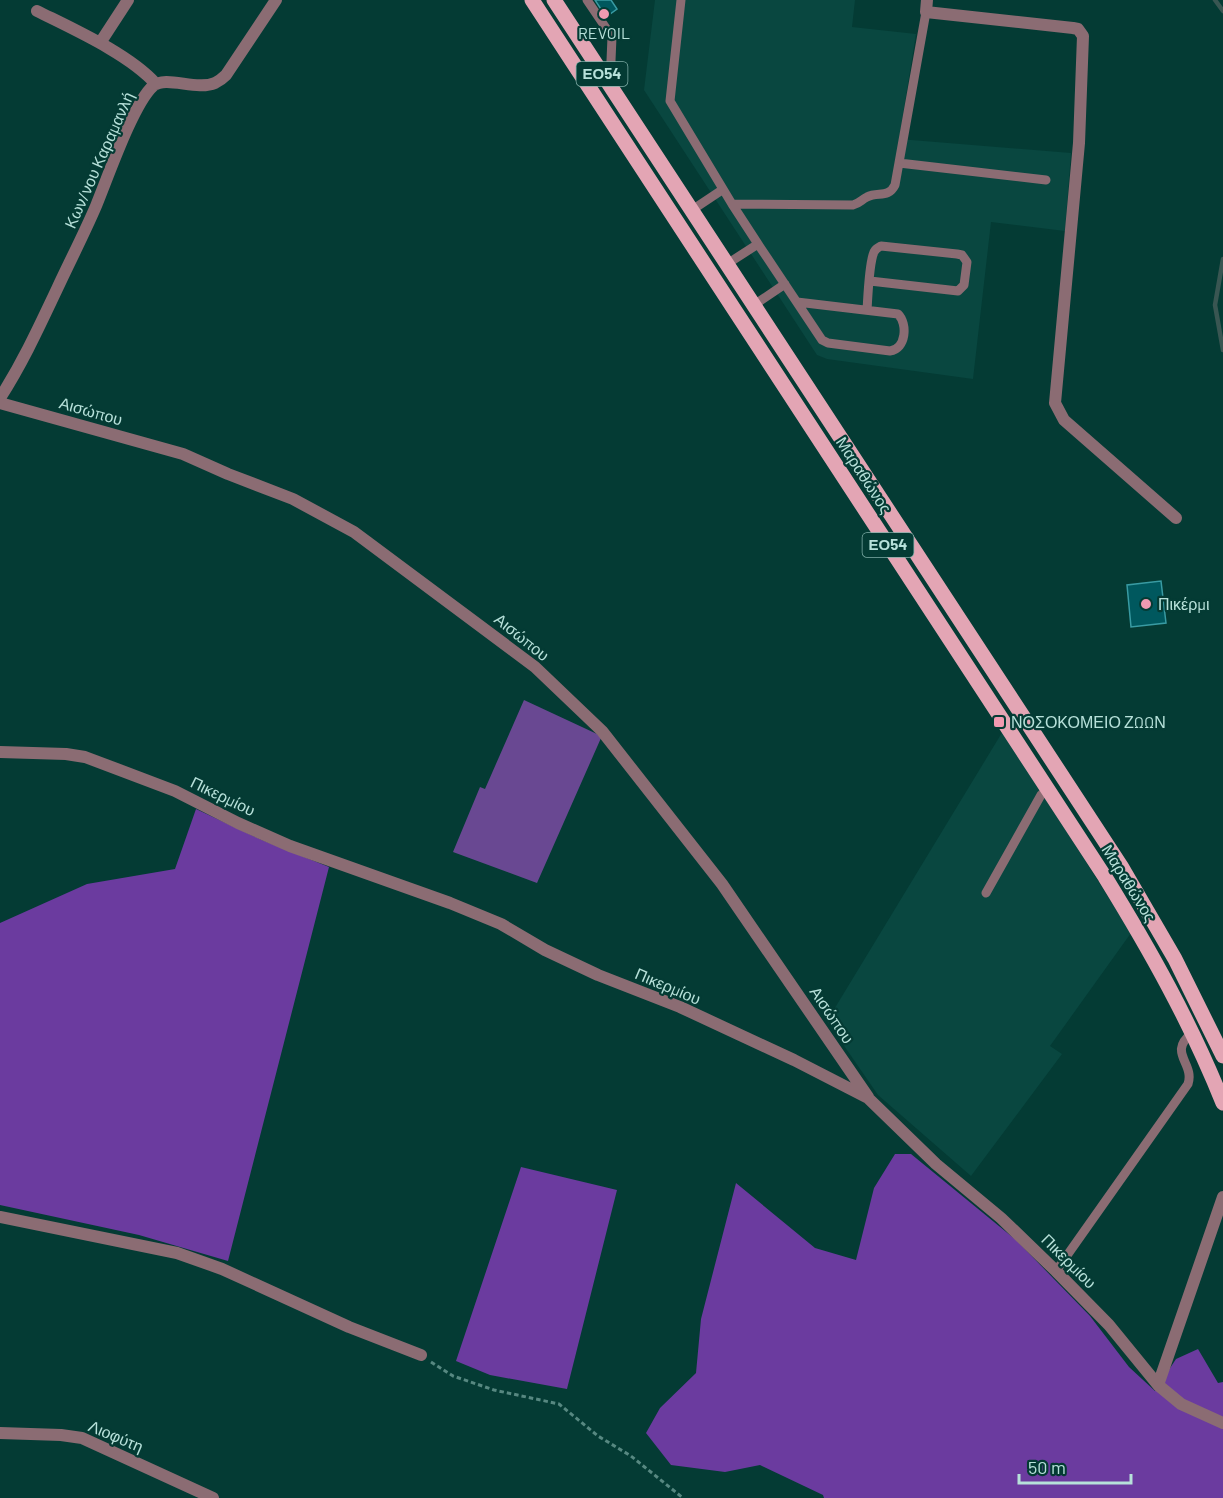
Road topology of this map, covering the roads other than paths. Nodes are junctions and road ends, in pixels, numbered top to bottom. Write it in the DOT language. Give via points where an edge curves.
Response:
graph roads {
  1 [pos="128,0"];
  2 [pos="276,0"];
  3 [pos="532,0"];
  4 [pos="554,0"];
  5 [pos="587,0"];
  6 [pos="681,0"];
  7 [pos="927,6"];
  8 [pos="37,11"];
  9 [pos="100,43"];
  10 [pos="156,84"];
  11 [pos="610,86"];
  12 [pos="899,163"];
  13 [pos="1046,180"];
  14 [pos="722,190"];
  15 [pos="732,204"];
  16 [pos="692,210"];
  17 [pos="758,244"];
  18 [pos="727,264"];
  19 [pos="870,281"];
  20 [pos="785,284"];
  21 [pos="797,302"];
  22 [pos="754,305"];
  23 [pos="867,310"];
  24 [pos="0,400"];
  25 [pos="1176,518"];
  26 [pos="0,752"];
  27 [pos="1048,789"];
  28 [pos="986,893"];
  29 [pos="1192,1033"];
  30 [pos="1223,1056"];
  31 [pos="868,1098"];
  32 [pos="1223,1103"];
  33 [pos="1223,1197"];
  34 [pos="0,1217"];
  35 [pos="1056,1271"];
  36 [pos="421,1355"];
  37 [pos="1158,1385"];
  38 [pos="1223,1423"];
  39 [pos="0,1433"];
  40 [pos="213,1498"];
  1 -- 9 [label="street"];
  2 -- 10 [label="street, Κων/νου Καραμανλή" via="226,75 216,83"];
  3 -- 27 [label="main road, Μαραθώνος / ΕΟ54"];
  4 -- 11 [label="main road, Μαραθώνος / ΕΟ54"];
  5 -- 11 [label="lane" via="612,37"];
  6 -- 14 [label="lane" via="670,101"];
  7 -- 12 [label="lane"];
  7 -- 25 [label="street" via="1073,28 1083,36 1079,143 1055,403 1064,420"];
  8 -- 9 [label="street"];
  9 -- 10 [label="street"];
  10 -- 24 [label="street, Κων/νου Καραμανλή" via="134,115 87,228"];
  11 -- 16 [label="main road, Μαραθώνος / ΕΟ54"];
  12 -- 13 [label="lane"];
  12 -- 15 [label="lane" via="891,191 868,196 856,204"];
  14 -- 15 [label="lane"];
  14 -- 16 [label="lane"];
  15 -- 17 [label="lane"];
  16 -- 18 [label="main road, Μαραθώνος / ΕΟ54"];
  17 -- 18 [label="lane"];
  17 -- 20 [label="lane"];
  18 -- 22 [label="main road, Μαραθώνος / ΕΟ54"];
  19 -- 19 [label="lane" via="874,251 881,246 957,254 967,262 964,285 957,291"];
  19 -- 23 [label="lane"];
  20 -- 21 [label="lane"];
  20 -- 22 [label="lane"];
  21 -- 23 [label="lane"];
  21 -- 23 [label="lane" via="825,342 890,351 898,348 903,340 901,317"];
  22 -- 30 [label="main road, Μαραθώνος / ΕΟ54" via="1121,866 1176,959"];
  24 -- 31 [label="street, Αισώπου" via="183,454 293,499 354,532 535,668 602,731 722,884"];
  26 -- 31 [label="street, Πικερμίου" via="85,757 175,791 290,846 501,924 587,970 680,1007"];
  27 -- 28 [label="lane"];
  27 -- 29 [label="main road, Μαραθώνος / ΕΟ54" via="1139,933"];
  29 -- 32 [label="main road, Μαραθώνος / ΕΟ54"];
  29 -- 35 [label="lane" via="1183,1043 1181,1054 1189,1071 1188,1084"];
  31 -- 35 [label="street, Πικερμίου"];
  33 -- 37 [label="street"];
  34 -- 36 [label="street" via="177,1253"];
  35 -- 37 [label="street, Πικερμίου" via="1109,1325"];
  37 -- 38 [label="street, Πικερμίου" via="1181,1404"];
  39 -- 40 [label="street, Λιοφύτη" via="82,1438"];
}
